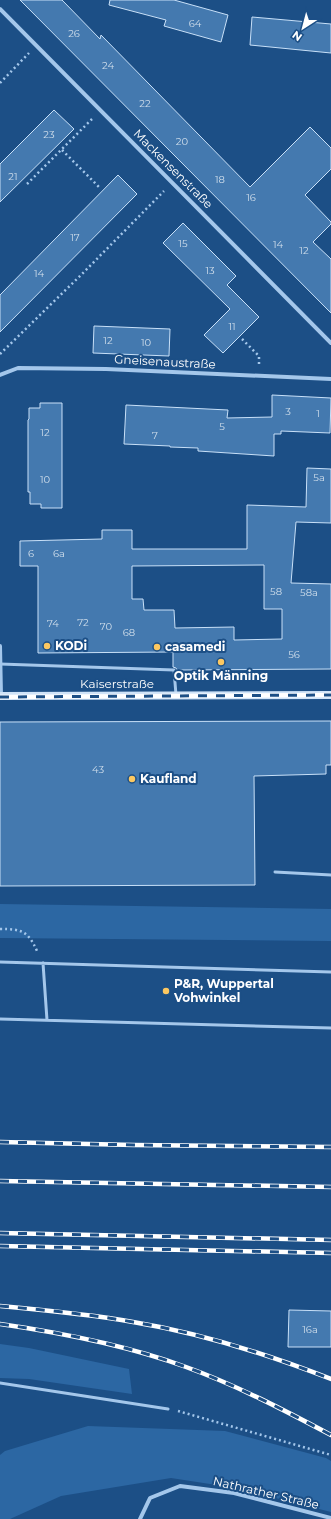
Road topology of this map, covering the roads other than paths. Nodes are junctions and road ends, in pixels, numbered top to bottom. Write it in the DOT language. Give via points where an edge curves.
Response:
graph roads {
  1 [pos="0,9"];
  2 [pos="331,343"];
  3 [pos="0,374"];
  4 [pos="331,379"];
  5 [pos="0,646"];
  6 [pos="0,664"];
  7 [pos="176,695"];
  8 [pos="331,695"];
  9 [pos="0,696"];
  10 [pos="275,872"];
  11 [pos="331,875"];
  12 [pos="0,962"];
  13 [pos="43,963"];
  14 [pos="331,972"];
  15 [pos="0,1019"];
  16 [pos="47,1020"];
  17 [pos="331,1028"];
  18 [pos="0,1384"];
  19 [pos="168,1409"];
  20 [pos="331,1518"];
  21 [pos="140,1519"];
  1 -- 2 [label="street, Mackensenstraße"];
  3 -- 4 [label="street, Gneisenaustraße" via="18,368"];
  5 -- 6 [label="street"];
  6 -- 7 [label="lane" via="174,670"];
  6 -- 9 [label="street"];
  7 -- 8 [label="main road, Kaiserstraße"];
  7 -- 9 [label="main road, Kaiserstraße"];
  10 -- 11 [label="lane"];
  12 -- 13 [label="lane"];
  13 -- 14 [label="lane"];
  13 -- 16 [label="lane"];
  15 -- 16 [label="lane"];
  16 -- 17 [label="lane"];
  18 -- 19 [label="lane"];
  20 -- 21 [label="street, Nathrather Straße" via="234,1493 180,1486 150,1498"];
}
